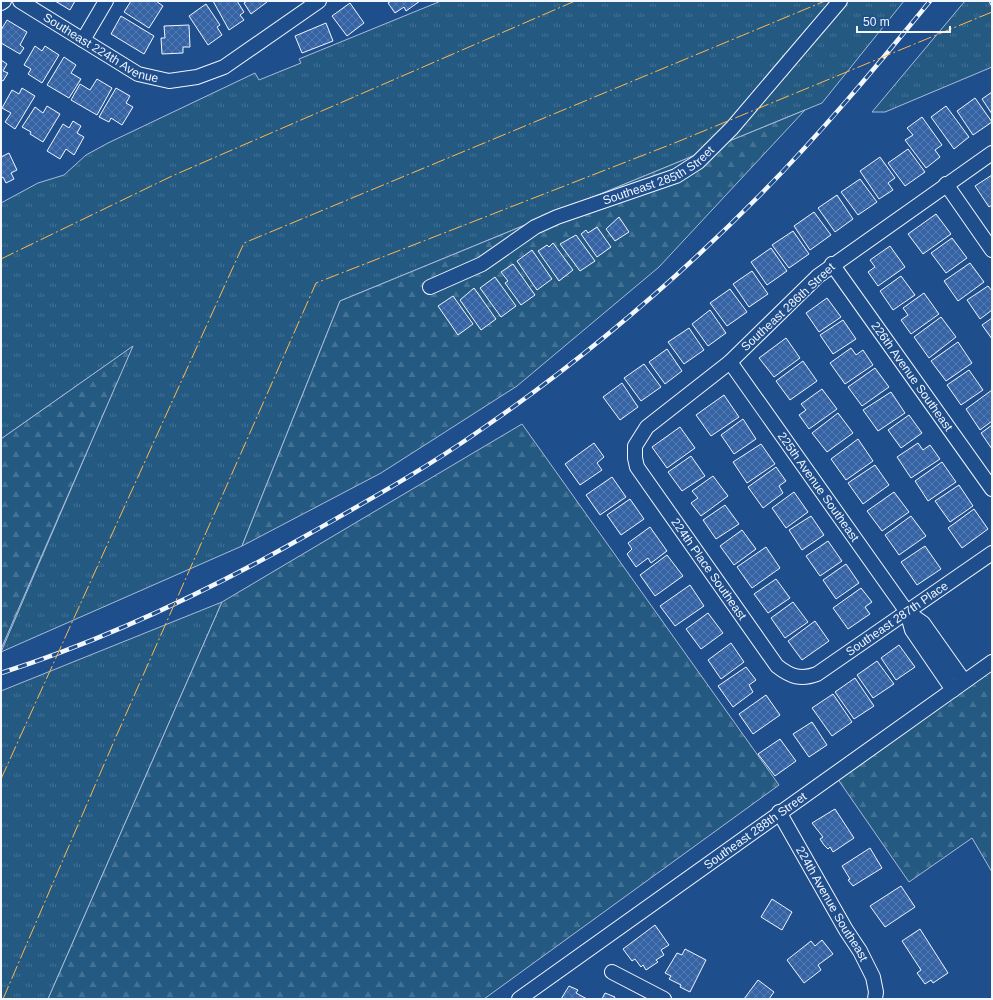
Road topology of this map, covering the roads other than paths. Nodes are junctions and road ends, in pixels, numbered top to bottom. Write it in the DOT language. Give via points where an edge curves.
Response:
graph roads {
  1 [pos="4,1"];
  2 [pos="20,1"];
  3 [pos="106,1"];
  4 [pos="319,1"];
  5 [pos="840,1"];
  6 [pos="1,3"];
  7 [pos="83,40"];
  8 [pos="992,153"];
  9 [pos="946,184"];
  10 [pos="992,250"];
  11 [pos="832,264"];
  12 [pos="430,286"];
  13 [pos="730,362"];
  14 [pos="635,446"];
  15 [pos="992,489"];
  16 [pos="992,553"];
  17 [pos="907,612"];
  18 [pos="992,662"];
  19 [pos="800,678"];
  20 [pos="959,686"];
  21 [pos="779,812"];
  22 [pos="612,972"];
  23 [pos="519,999"];
  24 [pos="664,999"];
  25 [pos="875,999"];
  1 -- 6 [label="street"];
  2 -- 7 [label="street, Southeast 224th Avenue"];
  3 -- 7 [label="street"];
  4 -- 7 [label="street, Southeast 224th Avenue" via="224,67 185,80 169,81 138,74"];
  5 -- 12 [label="street, Southeast 285th Street" via="732,128 698,162 676,176 535,227 482,264"];
  8 -- 9 [label="street, Southeast 286th Street"];
  9 -- 10 [label="street"];
  9 -- 11 [label="street, Southeast 286th Street"];
  11 -- 13 [label="street, Southeast 286th Street"];
  11 -- 15 [label="street, 226th Avenue Southeast"];
  13 -- 14 [label="street, Southeast 286th Street" via="647,427"];
  13 -- 17 [label="street, 225th Avenue Southeast"];
  14 -- 19 [label="street, 224th Place Southeast" via="637,467 777,666 788,675"];
  16 -- 17 [label="street, Southeast 287th Place"];
  17 -- 19 [label="street, Southeast 287th Place" via="822,671"];
  17 -- 20 [label="street, 225th Avenue Southeast" via="912,630"];
  18 -- 20 [label="street, Southeast 288th Street"];
  20 -- 21 [label="street, Southeast 288th Street"];
  21 -- 23 [label="street, Southeast 288th Street"];
  21 -- 25 [label="street, 224th Avenue Southeast" via="860,951 873,977"];
  22 -- 24 [label="street"];
}
